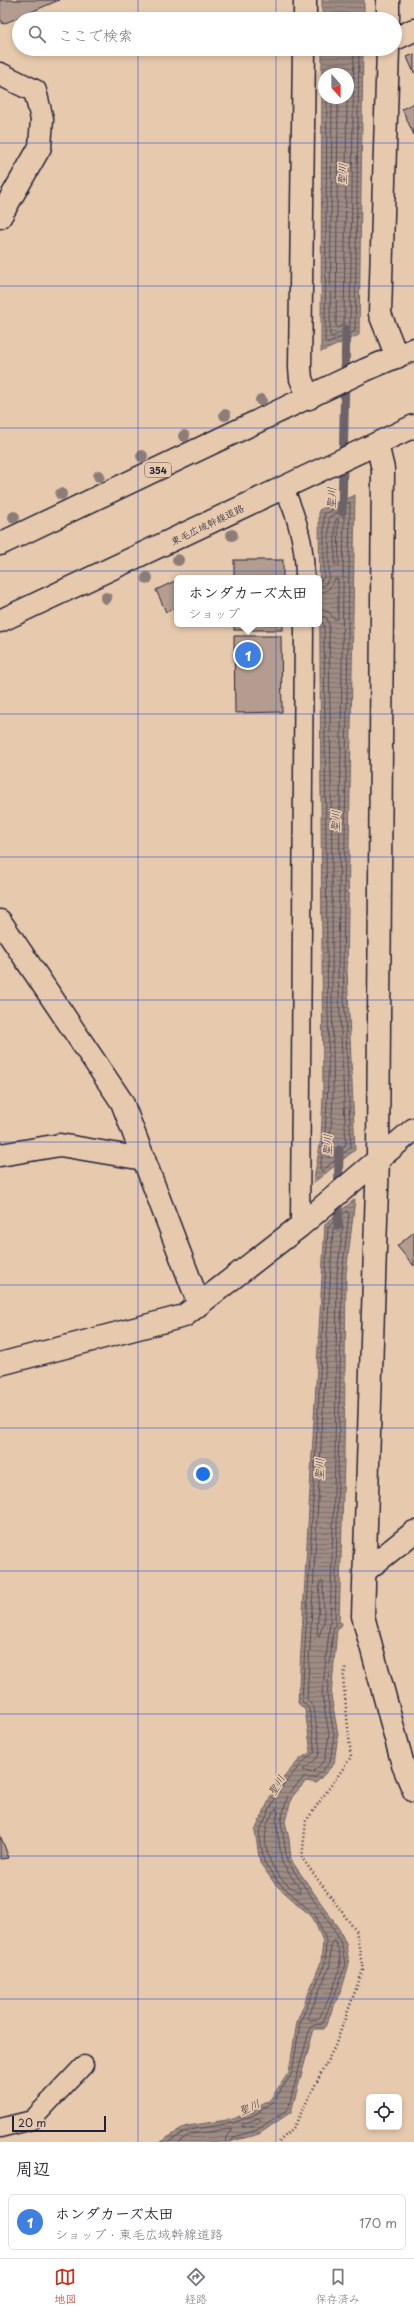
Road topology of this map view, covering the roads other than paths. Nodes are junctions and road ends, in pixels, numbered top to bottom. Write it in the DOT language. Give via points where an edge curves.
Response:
graph roads {
  1 [pos="305,0"];
  2 [pos="388,0"];
  3 [pos="305,12"];
  4 [pos="388,12"];
  5 [pos="414,30"];
  6 [pos="402,36"];
  7 [pos="304,56"];
  8 [pos="388,56"];
  9 [pos="0,74"];
  10 [pos="0,217"];
  11 [pos="406,353"];
  12 [pos="312,397"];
  13 [pos="414,426"];
  14 [pos="371,446"];
  15 [pos="283,487"];
  16 [pos="0,544"];
  17 [pos="305,575"];
  18 [pos="0,621"];
  19 [pos="304,627"];
  20 [pos="0,921"];
  21 [pos="414,1129"];
  22 [pos="0,1155"];
  23 [pos="378,1158"];
  24 [pos="144,1159"];
  25 [pos="300,1226"];
  26 [pos="199,1304"];
  27 [pos="0,1364"];
  28 [pos="414,1532"];
  29 [pos="364,1572"];
  30 [pos="414,1791"];
  31 [pos="84,2065"];
  32 [pos="0,2128"];
  1 -- 3 [label="main road"];
  2 -- 4 [label="main road"];
  5 -- 6 [label="main road"];
  7 -- 12 [label="main road" via="300,368 301,379"];
  8 -- 11 [label="main road" via="380,314"];
  9 -- 10 [label="main road" via="35,91 42,119 40,147"];
  11 -- 12 [label="main road, 354"];
  12 -- 16 [label="main road, 354"];
  13 -- 14 [label="main road, 東毛広域幹線道路"];
  14 -- 15 [label="main road, 東毛広域幹線道路"];
  14 -- 23 [label="main road" via="383,469"];
  15 -- 17 [label="lane" via="300,528 305,556"];
  15 -- 18 [label="main road, 東毛広域幹線道路"];
  19 -- 25 [label="lane"];
  20 -- 24 [label="main road" via="122,1102"];
  21 -- 23 [label="main road"];
  22 -- 24 [label="main road" via="60,1145"];
  23 -- 25 [label="main road"];
  23 -- 29 [label="main road"];
  24 -- 26 [label="main road"];
  25 -- 26 [label="main road"];
  26 -- 27 [label="main road" via="184,1316"];
  28 -- 29 [label="main road"];
  29 -- 30 [label="main road" via="363,1616 403,1765"];
  31 -- 32 [label="lane" via="32,2120"];
}
